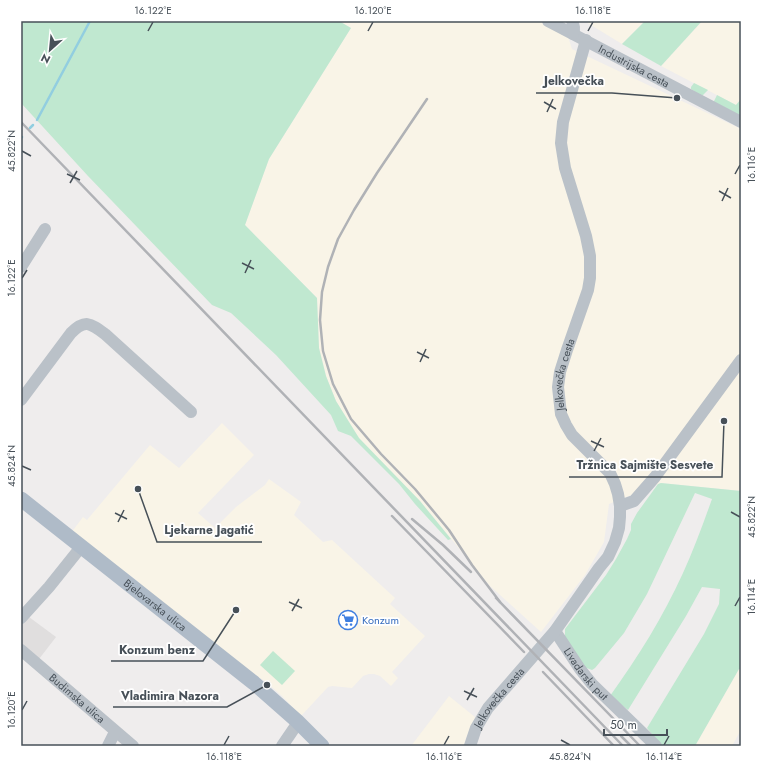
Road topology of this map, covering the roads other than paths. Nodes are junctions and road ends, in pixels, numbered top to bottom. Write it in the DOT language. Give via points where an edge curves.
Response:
graph roads {
  1 [pos="548,21"];
  2 [pos="572,21"];
  3 [pos="573,34"];
  4 [pos="586,40"];
  5 [pos="741,122"];
  6 [pos="45,229"];
  7 [pos="21,267"];
  8 [pos="741,360"];
  9 [pos="21,400"];
  10 [pos="191,412"];
  11 [pos="21,499"];
  12 [pos="620,506"];
  13 [pos="78,551"];
  14 [pos="21,618"];
  15 [pos="555,631"];
  16 [pos="21,650"];
  17 [pos="297,721"];
  18 [pos="115,732"];
  19 [pos="108,746"];
  20 [pos="133,746"];
  21 [pos="282,746"];
  22 [pos="322,746"];
  23 [pos="470,746"];
  24 [pos="656,746"];
  1 -- 3 [label="street, Industrijska cesta"];
  2 -- 3 [label="street"];
  3 -- 4 [label="street, Industrijska cesta"];
  4 -- 5 [label="street, Industrijska cesta"];
  4 -- 12 [label="street, Jelkovečka cesta" via="563,122 561,143 565,168 586,236 590,256 590,278 560,372 558,388 561,414 566,425 572,435 610,473"];
  6 -- 7 [label="street"];
  8 -- 12 [label="street" via="655,477 634,501"];
  9 -- 10 [label="street" via="76,327 86,323 105,334"];
  11 -- 13 [label="main road, Bjelovarska ulica"];
  12 -- 15 [label="street, Jelkovečka cesta" via="619,528 608,557"];
  13 -- 14 [label="street"];
  13 -- 17 [label="main road, Bjelovarska ulica" via="243,674"];
  15 -- 23 [label="street, Jelkovečka cesta" via="488,708 476,728"];
  15 -- 24 [label="street, Livadarski put" via="592,684"];
  16 -- 18 [label="street, Budimska ulica"];
  17 -- 21 [label="street"];
  17 -- 22 [label="main road, Bjelovarska ulica"];
  18 -- 19 [label="street"];
  18 -- 20 [label="street, Budimska ulica"];
}
